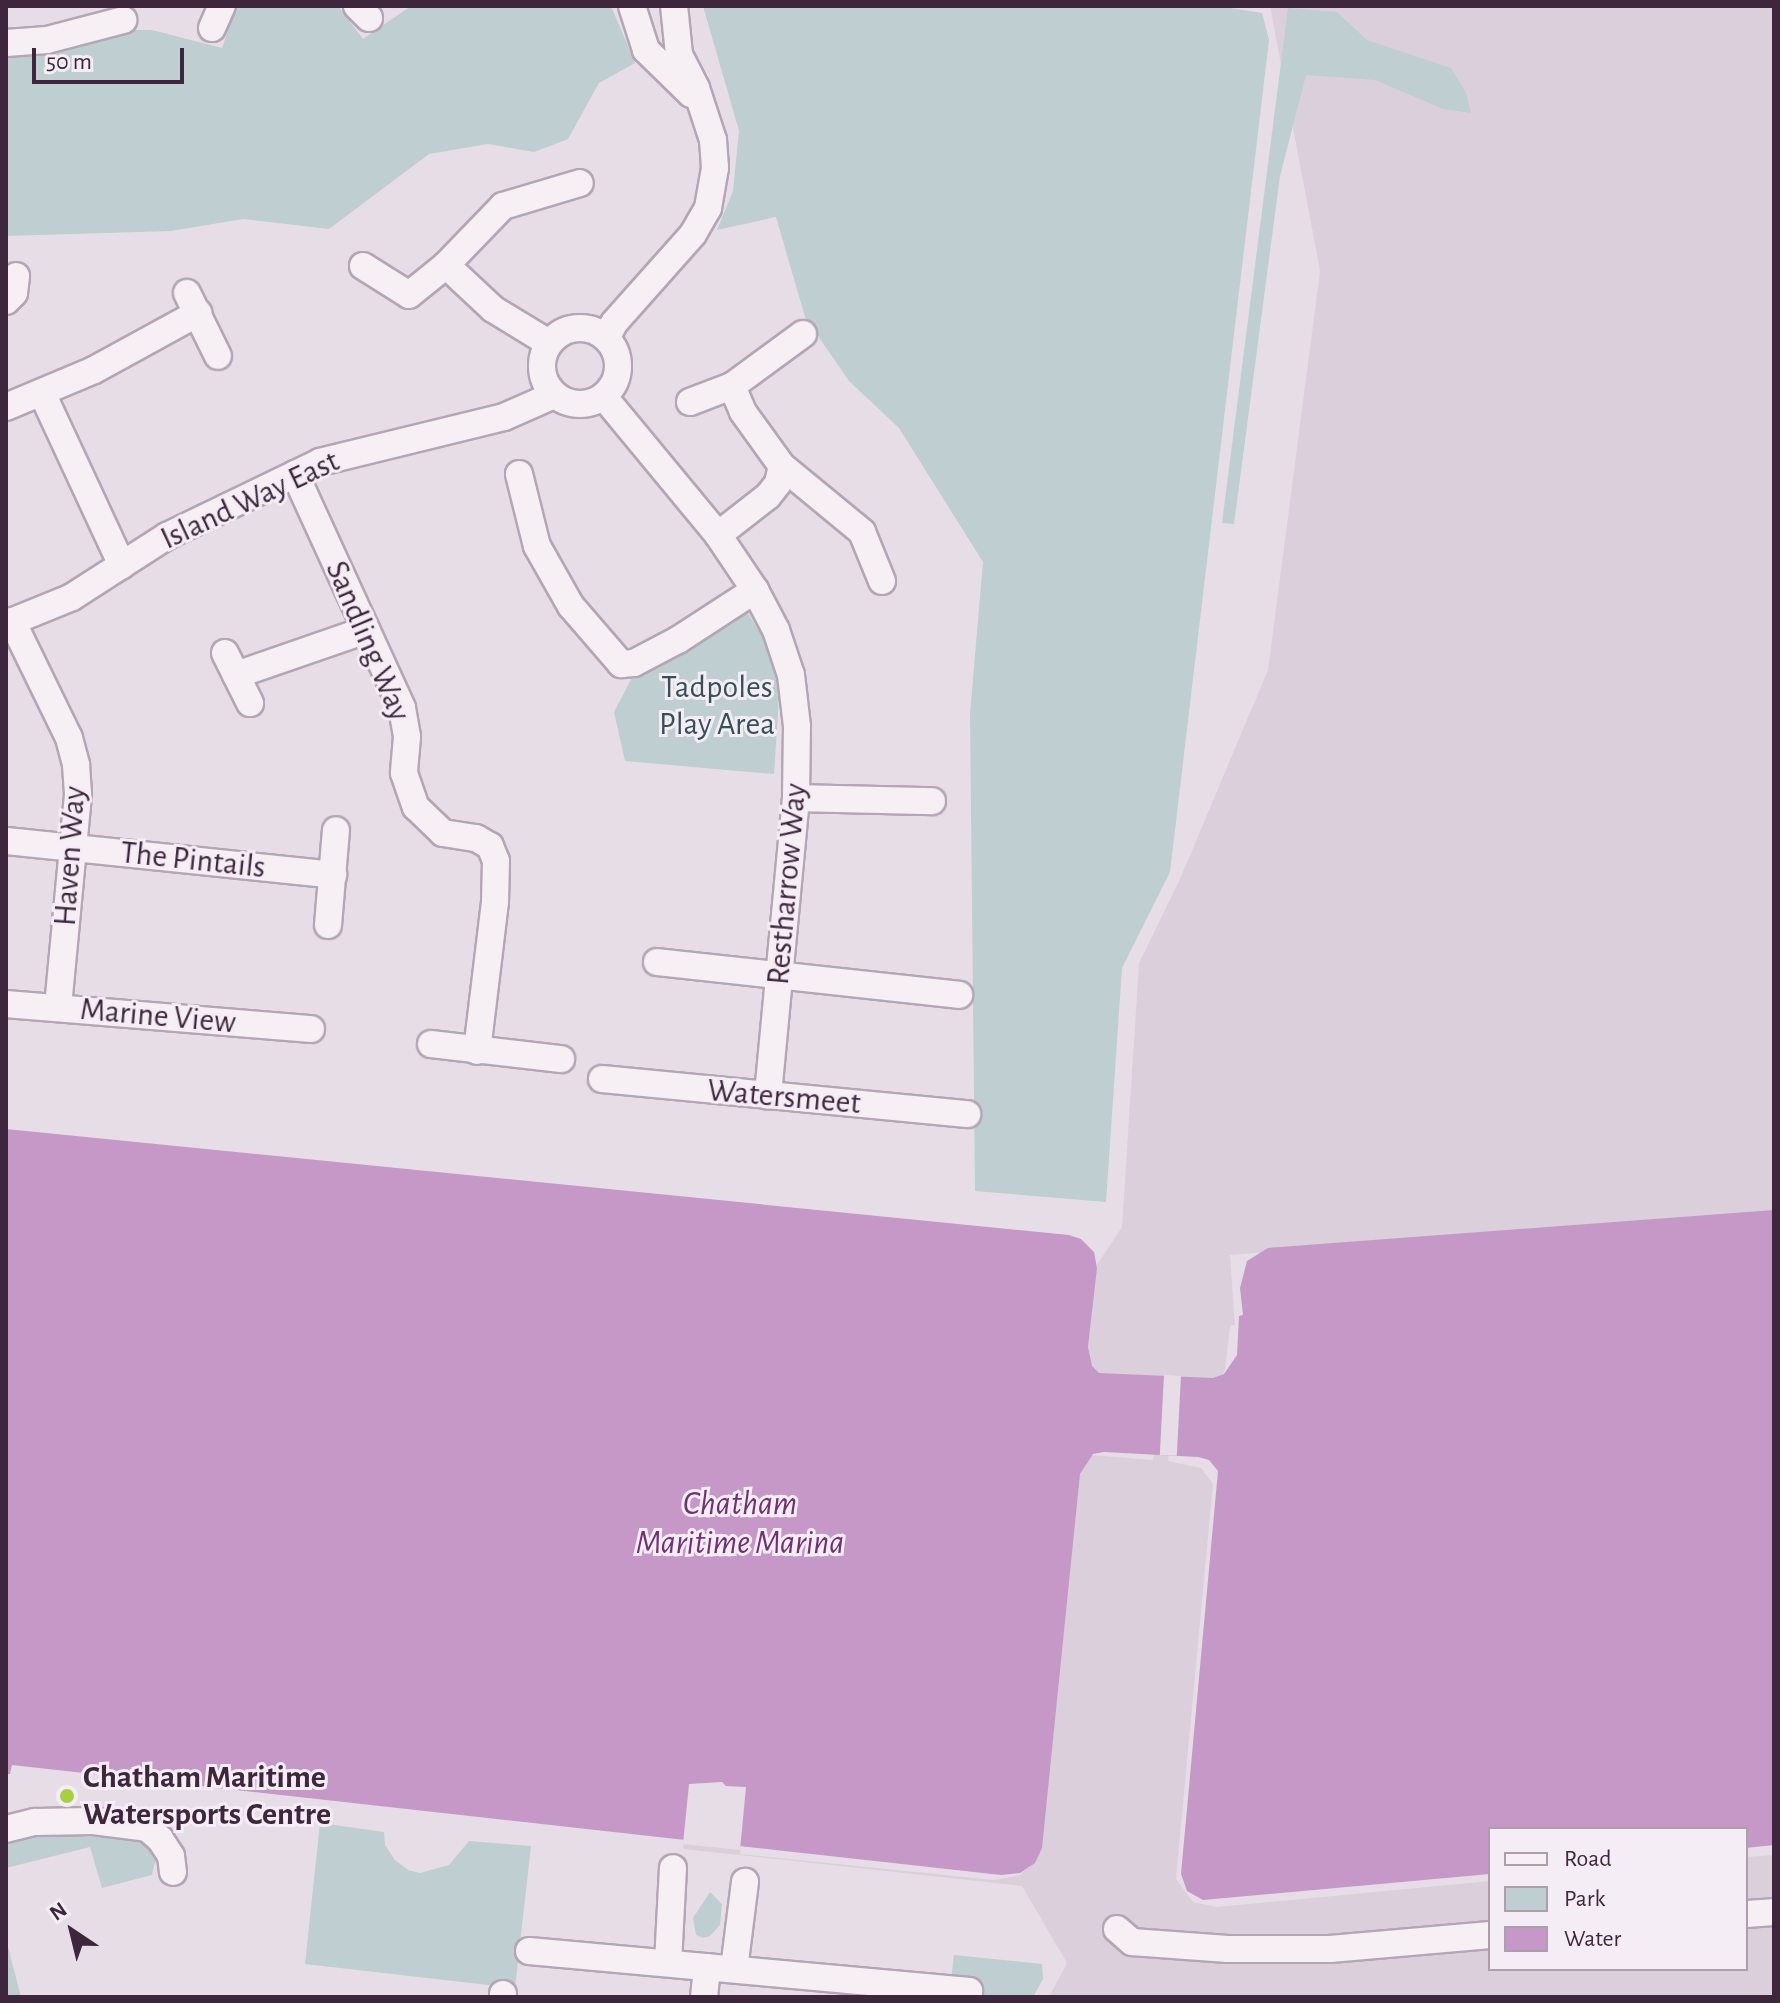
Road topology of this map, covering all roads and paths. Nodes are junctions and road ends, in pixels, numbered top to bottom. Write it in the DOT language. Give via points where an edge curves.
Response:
graph roads {
  1 [pos="632,6"];
  2 [pos="674,6"];
  3 [pos="123,20"];
  4 [pos="6,43"];
  5 [pos="697,98"];
  6 [pos="580,183"];
  7 [pos="446,265"];
  8 [pos="363,266"];
  9 [pos="16,276"];
  10 [pos="6,301"];
  11 [pos="803,334"];
  12 [pos="607,337"];
  13 [pos="549,343"];
  14 [pos="218,356"];
  15 [pos="732,386"];
  16 [pos="42,393"];
  17 [pos="554,395"];
  18 [pos="604,397"];
  19 [pos="690,402"];
  20 [pos="6,407"];
  21 [pos="782,466"];
  22 [pos="295,474"];
  23 [pos="519,474"];
  24 [pos="718,535"];
  25 [pos="122,565"];
  26 [pos="882,581"];
  27 [pos="755,590"];
  28 [pos="9,623"];
  29 [pos="366,630"];
  30 [pos="250,703"];
  31 [pos="796,798"];
  32 [pos="932,801"];
  33 [pos="336,830"];
  34 [pos="6,841"];
  35 [pos="74,848"];
  36 [pos="333,875"];
  37 [pos="328,925"];
  38 [pos="657,962"];
  39 [pos="780,975"];
  40 [pos="959,995"];
  41 [pos="6,1004"];
  42 [pos="58,1008"];
  43 [pos="311,1029"];
  44 [pos="431,1044"];
  45 [pos="477,1051"];
  46 [pos="561,1059"];
  47 [pos="602,1079"];
  48 [pos="768,1096"];
  49 [pos="967,1114"];
  50 [pos="6,1829"];
  51 [pos="673,1868"];
  52 [pos="173,1872"];
  53 [pos="745,1882"];
  54 [pos="1774,1912"];
  55 [pos="1748,1914"];
  56 [pos="1117,1929"];
  57 [pos="1488,1935"];
  58 [pos="529,1951"];
  59 [pos="668,1963"];
  60 [pos="707,1967"];
  61 [pos="734,1969"];
  62 [pos="704,1997"];
  63 [pos="969,1997"];
  1 -- 5 [label="street" via="648,53"];
  2 -- 5 [label="street" via="679,54"];
  3 -- 4 [label="street" via="47,40"];
  5 -- 12 [label="street" via="714,149 708,208 693,234"];
  6 -- 7 [label="street" via="503,206"];
  7 -- 8 [label="street" via="409,295"];
  7 -- 13 [label="street" via="493,309"];
  9 -- 10 [label="street" via="14,293"];
  11 -- 15 [label="street"];
  12 -- 13 [label="street" via="576,327"];
  12 -- 18 [label="street" via="615,349 618,374"];
  13 -- 17 [label="street" via="541,367"];
  14 -- 16 [label="street" via="192,303 102,366"];
  15 -- 19 [label="street"];
  15 -- 21 [label="street" via="743,412"];
  16 -- 20 [label="street"];
  16 -- 25 [label="street"];
  17 -- 18 [label="street" via="574,404"];
  17 -- 22 [label="street, Island Way East" via="504,417 337,456"];
  18 -- 24 [label="street, Restharrow Way"];
  21 -- 24 [label="street" via="768,496"];
  21 -- 26 [label="street" via="862,532"];
  22 -- 25 [label="street, Island Way East" via="167,536"];
  22 -- 29 [label="street, Sandling Way"];
  23 -- 27 [label="street" via="537,546 571,606 621,664 634,663 678,640"];
  24 -- 27 [label="street, Restharrow Way"];
  25 -- 28 [label="street, Island Way East" via="72,597"];
  27 -- 31 [label="street, Restharrow Way" via="791,675"];
  28 -- 35 [label="street, Haven Way" via="69,738 78,795"];
  29 -- 30 [label="street" via="231,664"];
  29 -- 45 [label="street, Sandling Way" via="402,708 407,737 404,773 416,807 443,833 490,846 496,861"];
  31 -- 32 [label="street"];
  31 -- 39 [label="street, Restharrow Way"];
  33 -- 36 [label="street"];
  34 -- 35 [label="street, The Pintails"];
  35 -- 36 [label="street, The Pintails"];
  35 -- 42 [label="street, Haven Way"];
  36 -- 37 [label="street"];
  38 -- 39 [label="street"];
  39 -- 40 [label="street"];
  39 -- 48 [label="street, Restharrow Way"];
  41 -- 42 [label="street, Marine View"];
  42 -- 43 [label="street, Marine View"];
  44 -- 45 [label="street"];
  45 -- 46 [label="street"];
  47 -- 48 [label="street, Watersmeet"];
  48 -- 49 [label="street, Watersmeet"];
  50 -- 52 [label="street" via="35,1822 138,1826 160,1839 171,1856"];
  51 -- 59 [label="street"];
  53 -- 61 [label="street"];
  54 -- 55 [label="street"];
  56 -- 57 [label="street" via="1132,1942 1228,1949 1330,1949"];
  58 -- 59 [label="street"];
  59 -- 60 [label="street"];
  60 -- 61 [label="street"];
  60 -- 62 [label="street"];
  61 -- 63 [label="street" via="969,1991"];
}
